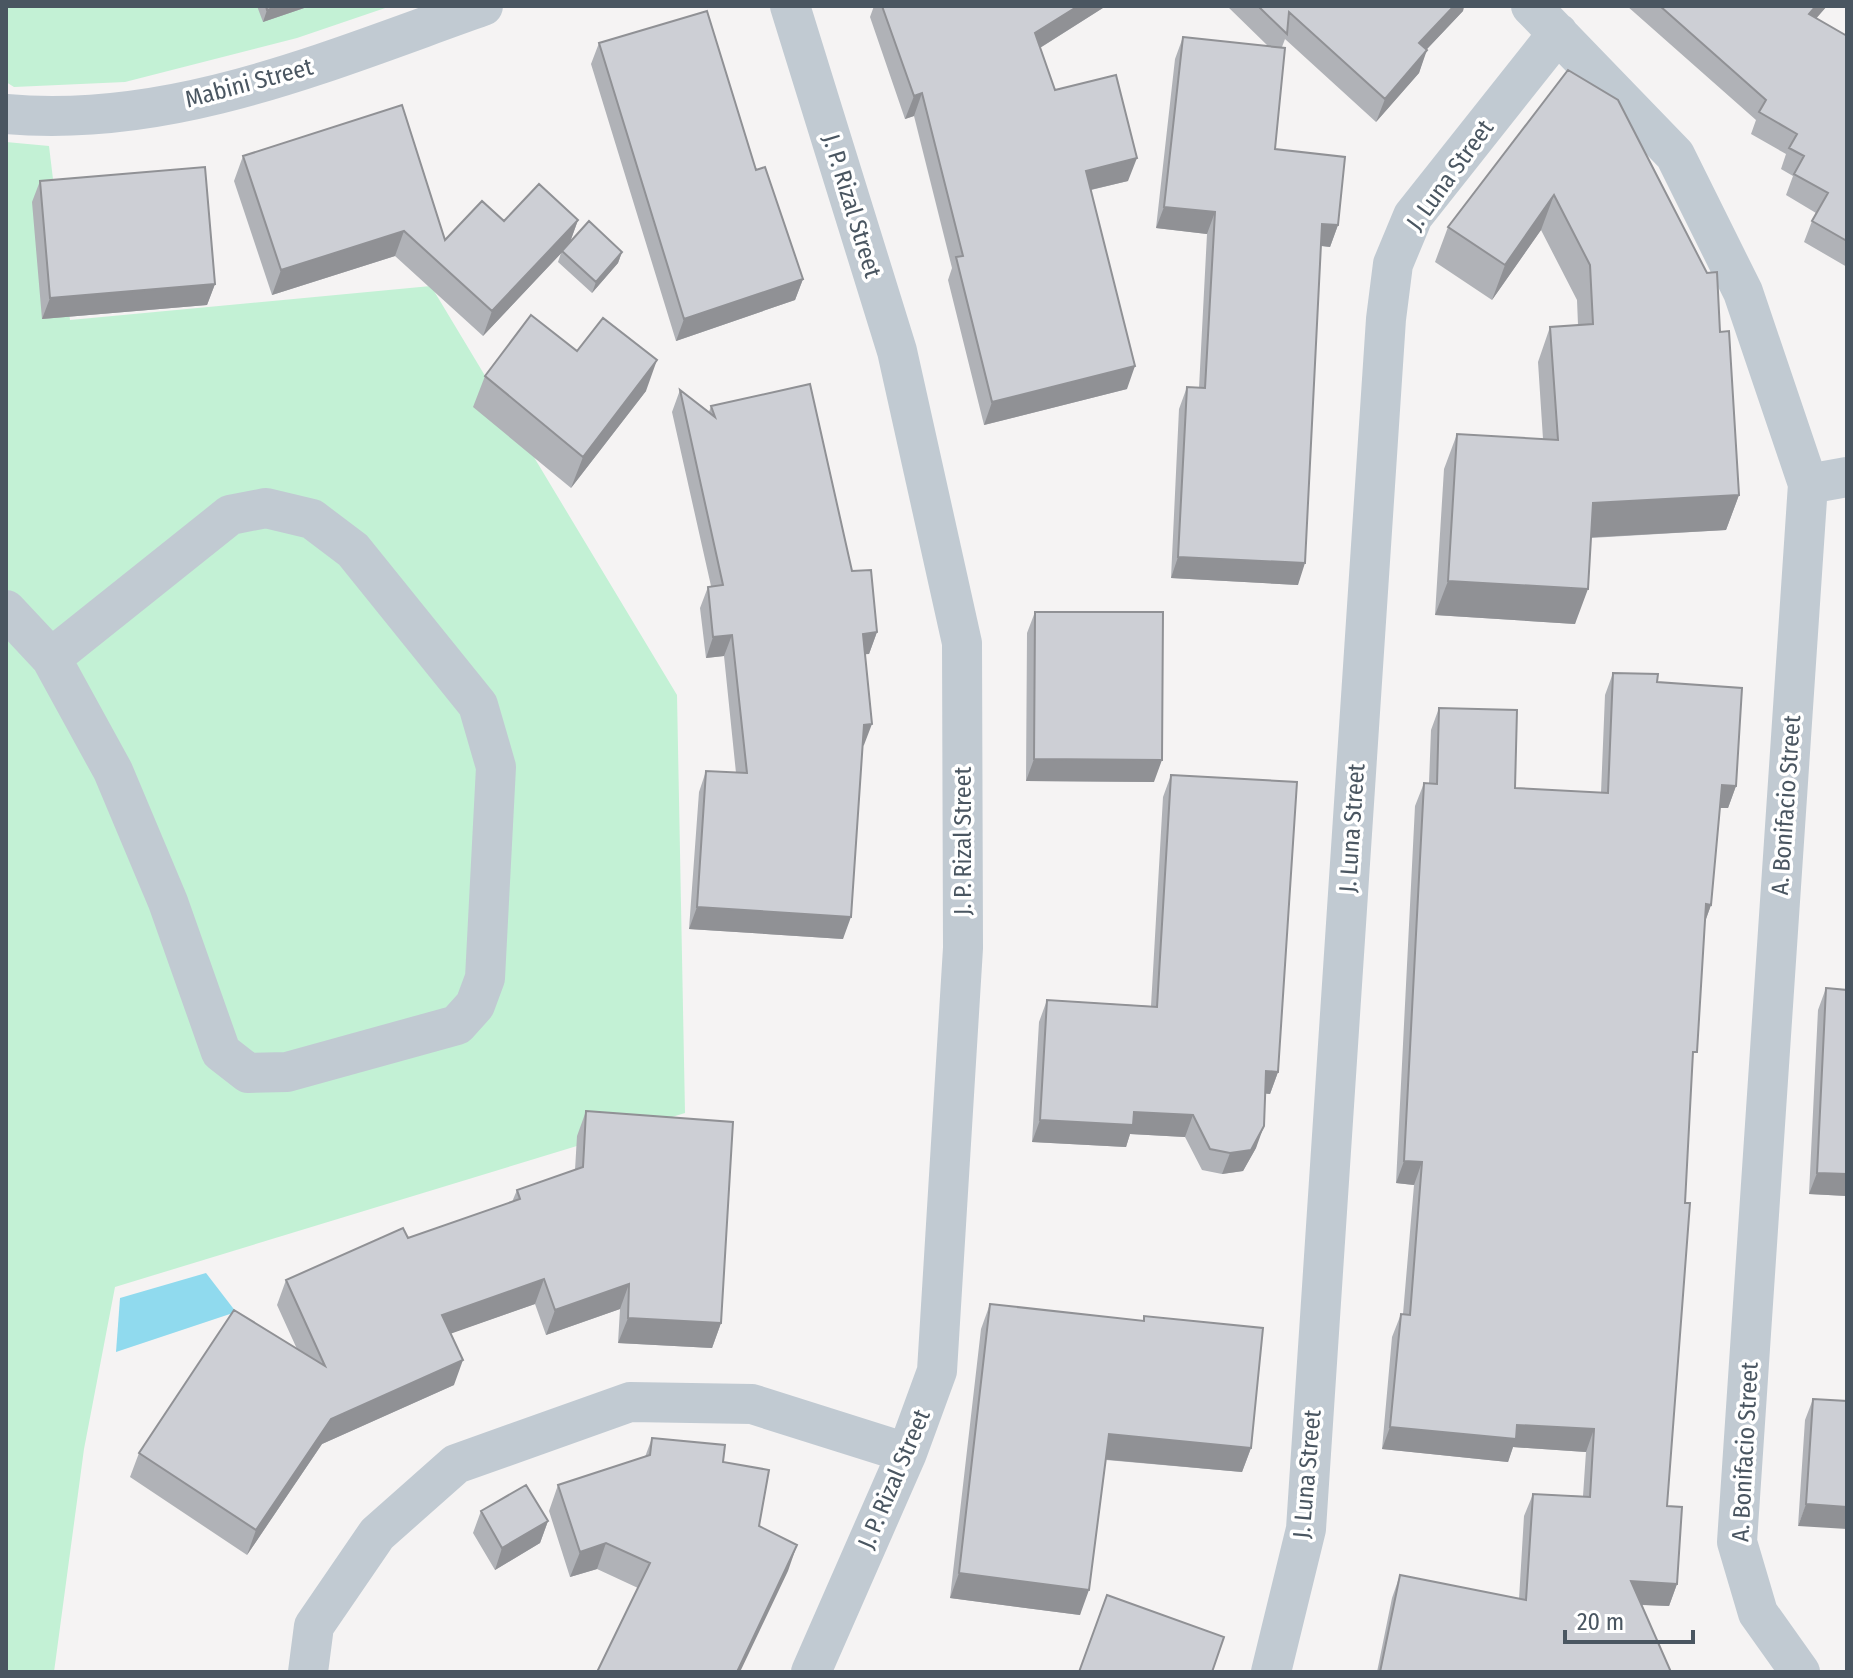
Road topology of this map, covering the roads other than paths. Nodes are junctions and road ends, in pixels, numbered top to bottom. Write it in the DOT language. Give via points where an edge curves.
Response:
graph roads {
  1 [pos="483,6"];
  2 [pos="790,6"];
  3 [pos="1544,20"];
  4 [pos="6,114"];
  5 [pos="1847,477"];
  6 [pos="1808,484"];
  7 [pos="6,610"];
  8 [pos="51,658"];
  9 [pos="907,1453"];
  10 [pos="308,1672"];
  11 [pos="811,1672"];
  12 [pos="1271,1672"];
  13 [pos="1800,1672"];
  1 -- 4 [label="street, Mabini Street" via="265,83 130,113"];
  2 -- 9 [label="street, J. P. Rizal Street" via="897,351 962,643 963,948 937,1371"];
  3 -- 6 [label="street, A. Bonifacio Street" via="1675,155 1743,292"];
  3 -- 12 [label="street, J. Luna Street" via="1413,216 1393,264 1306,1529"];
  5 -- 6 [label="street"];
  6 -- 13 [label="street, A. Bonifacio Street" via="1737,1542 1758,1613"];
  7 -- 8 [label="street"];
  8 -- 8 [label="street" via="230,515 266,508 312,519 353,550 478,705 496,767 485,978 475,1005 457,1025 287,1072 248,1073 221,1052 168,902 113,771"];
  9 -- 10 [label="street" via="752,1404 630,1402 456,1464 377,1534 314,1626"];
  9 -- 11 [label="street, J. P. Rizal Street"];
}
